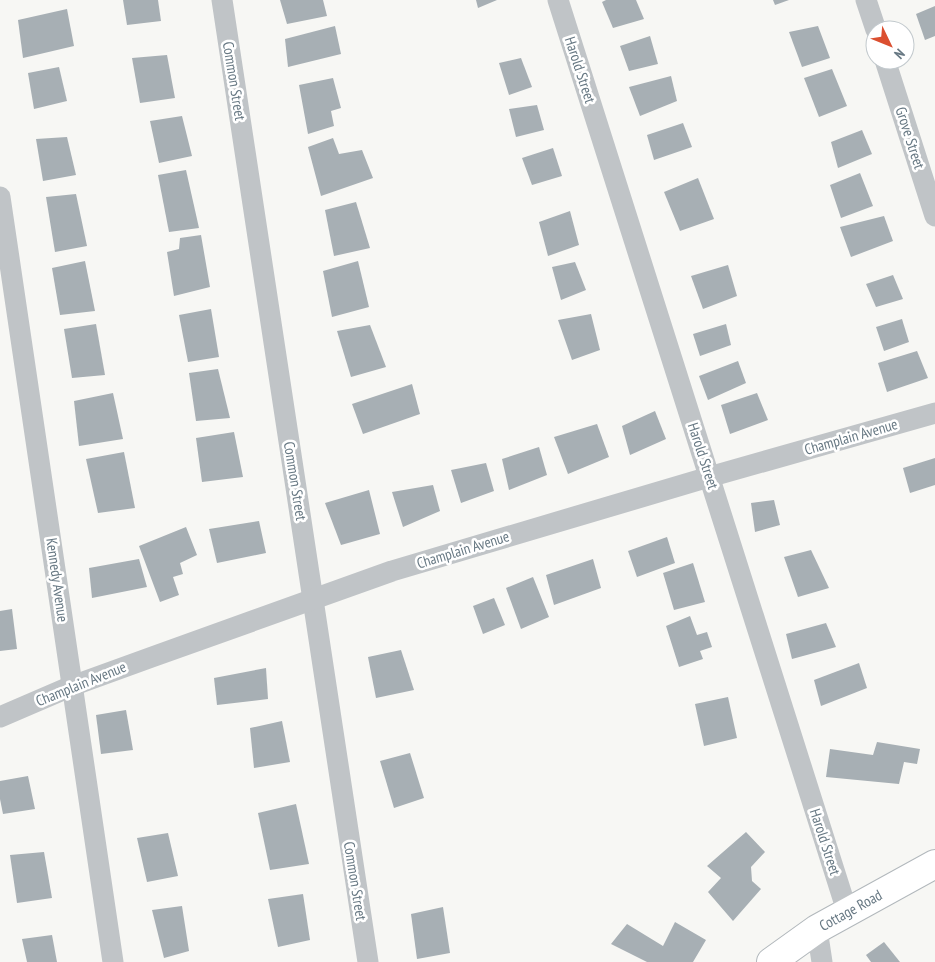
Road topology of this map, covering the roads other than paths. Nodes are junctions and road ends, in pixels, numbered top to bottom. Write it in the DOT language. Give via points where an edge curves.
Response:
graph roads {
  1 [pos="222,0"];
  2 [pos="558,0"];
  3 [pos="866,0"];
  4 [pos="873,20"];
  5 [pos="888,70"];
  6 [pos="0,197"];
  7 [pos="935,216"];
  8 [pos="935,413"];
  9 [pos="710,477"];
  10 [pos="313,600"];
  11 [pos="72,686"];
  12 [pos="0,717"];
  13 [pos="935,864"];
  14 [pos="847,911"];
  15 [pos="816,929"];
  16 [pos="113,962"];
  17 [pos="368,962"];
  18 [pos="770,962"];
  19 [pos="822,962"];
  1 -- 10 [label="street, Common Street"];
  2 -- 9 [label="street, Harold Street"];
  3 -- 4 [label="street"];
  5 -- 7 [label="street, Grove Street"];
  6 -- 11 [label="street, Kennedy Avenue"];
  8 -- 9 [label="street, Champlain Avenue"];
  9 -- 10 [label="street, Champlain Avenue" via="455,552"];
  9 -- 14 [label="street, Harold Street"];
  10 -- 11 [label="street, Champlain Avenue"];
  10 -- 17 [label="street, Common Street"];
  11 -- 12 [label="street, Champlain Avenue"];
  11 -- 16 [label="street, Kennedy Avenue"];
  13 -- 14 [label="main road, Cottage Road"];
  14 -- 15 [label="main road, Cottage Road"];
  15 -- 18 [label="main road, Cottage Road"];
  15 -- 19 [label="street"];
}
